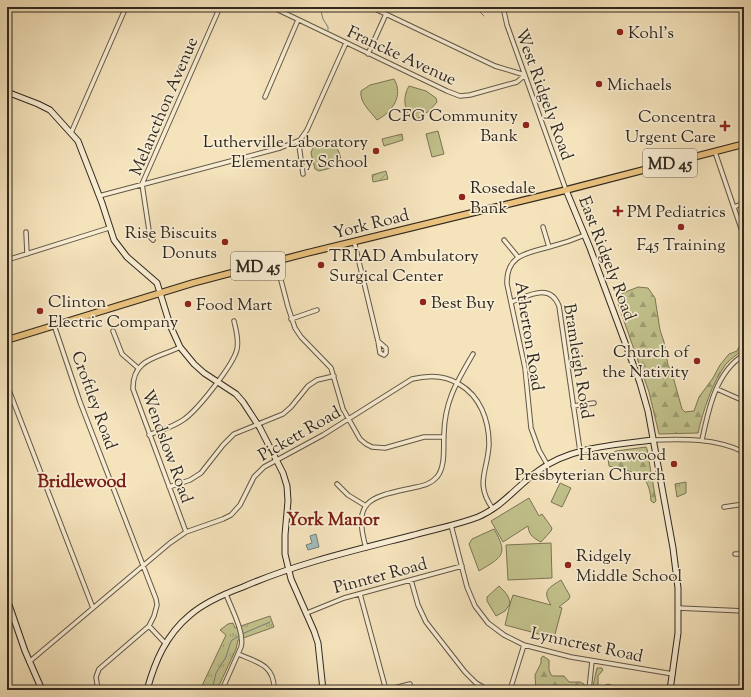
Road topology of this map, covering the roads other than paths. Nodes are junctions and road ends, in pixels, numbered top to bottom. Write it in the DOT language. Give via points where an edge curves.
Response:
graph roads {
  1 [pos="126,7"];
  2 [pos="220,7"];
  3 [pos="272,7"];
  4 [pos="371,7"];
  5 [pos="502,7"];
  6 [pos="386,14"];
  7 [pos="298,20"];
  8 [pos="346,43"];
  9 [pos="368,54"];
  10 [pos="525,75"];
  11 [pos="7,92"];
  12 [pos="265,97"];
  13 [pos="71,133"];
  14 [pos="300,140"];
  15 [pos="744,144"];
  16 [pos="715,152"];
  17 [pos="303,174"];
  18 [pos="142,184"];
  19 [pos="566,190"];
  20 [pos="99,196"];
  21 [pos="744,203"];
  22 [pos="734,207"];
  23 [pos="543,227"];
  24 [pos="109,228"];
  25 [pos="26,232"];
  26 [pos="585,235"];
  27 [pos="744,237"];
  28 [pos="153,240"];
  29 [pos="504,240"];
  30 [pos="354,241"];
  31 [pos="548,247"];
  32 [pos="27,254"];
  33 [pos="518,257"];
  34 [pos="7,260"];
  35 [pos="276,261"];
  36 [pos="160,292"];
  37 [pos="511,302"];
  38 [pos="317,310"];
  39 [pos="291,319"];
  40 [pos="234,321"];
  41 [pos="54,325"];
  42 [pos="113,331"];
  43 [pos="7,340"];
  44 [pos="378,340"];
  45 [pos="180,347"];
  46 [pos="472,354"];
  47 [pos="744,355"];
  48 [pos="138,368"];
  49 [pos="334,376"];
  50 [pos="217,382"];
  51 [pos="457,382"];
  52 [pos="7,385"];
  53 [pos="717,389"];
  54 [pos="744,402"];
  55 [pos="594,403"];
  56 [pos="573,406"];
  57 [pos="348,419"];
  58 [pos="258,425"];
  59 [pos="149,434"];
  60 [pos="444,437"];
  61 [pos="653,440"];
  62 [pos="702,440"];
  63 [pos="580,451"];
  64 [pos="744,452"];
  65 [pos="276,460"];
  66 [pos="547,464"];
  67 [pos="337,484"];
  68 [pos="169,488"];
  69 [pos="744,504"];
  70 [pos="366,506"];
  71 [pos="724,507"];
  72 [pos="493,509"];
  73 [pos="451,525"];
  74 [pos="186,532"];
  75 [pos="366,548"];
  76 [pos="735,554"];
  77 [pos="744,554"];
  78 [pos="144,565"];
  79 [pos="462,566"];
  80 [pos="288,568"];
  81 [pos="411,580"];
  82 [pos="226,594"];
  83 [pos="360,594"];
  84 [pos="7,599"];
  85 [pos="93,608"];
  86 [pos="678,608"];
  87 [pos="744,611"];
  88 [pos="307,613"];
  89 [pos="149,626"];
  90 [pos="165,643"];
  91 [pos="524,645"];
  92 [pos="238,654"];
  93 [pos="592,661"];
  94 [pos="29,662"];
  95 [pos="673,674"];
  96 [pos="410,684"];
  97 [pos="42,690"];
  98 [pos="98,690"];
  99 [pos="147,690"];
  100 [pos="222,690"];
  101 [pos="274,690"];
  102 [pos="323,690"];
  103 [pos="386,690"];
  104 [pos="488,690"];
  105 [pos="510,690"];
  106 [pos="589,690"];
  107 [pos="670,690"];
  1 -- 13 [label="street"];
  2 -- 18 [label="street, Melancthon Avenue"];
  3 -- 7 [label="street, Francke Avenue"];
  4 -- 6 [label="street"];
  5 -- 10 [label="street, West Ridgely Road"];
  6 -- 9 [label="street"];
  6 -- 10 [label="street" via="495,66"];
  7 -- 8 [label="street, Francke Avenue"];
  7 -- 12 [label="street"];
  8 -- 9 [label="street, Francke Avenue"];
  8 -- 14 [label="street" via="307,130"];
  9 -- 10 [label="street, Francke Avenue" via="460,96 517,82"];
  10 -- 19 [label="street, West Ridgely Road"];
  11 -- 13 [label="street" via="46,107"];
  13 -- 20 [label="street" via="81,146"];
  14 -- 17 [label="street"];
  14 -- 18 [label="street" via="280,148"];
  15 -- 16 [label="main road, York Road / MD 45"];
  16 -- 19 [label="main road, York Road / MD 45"];
  16 -- 22 [label="street"];
  18 -- 20 [label="street"];
  18 -- 28 [label="street, Melancthon Avenue" via="150,237"];
  19 -- 26 [label="street, East Ridgely Road"];
  19 -- 30 [label="main road, York Road / MD 45"];
  20 -- 24 [label="street"];
  21 -- 22 [label="street"];
  22 -- 27 [label="street"];
  23 -- 31 [label="street"];
  24 -- 32 [label="street"];
  24 -- 36 [label="street" via="118,248 157,283"];
  25 -- 32 [label="street"];
  26 -- 31 [label="street, Atherton Road"];
  26 -- 61 [label="street, East Ridgely Road" via="640,383"];
  29 -- 33 [label="street"];
  30 -- 35 [label="main road, York Road / MD 45"];
  30 -- 44 [label="street"];
  31 -- 33 [label="street, Atherton Road"];
  32 -- 34 [label="street"];
  33 -- 37 [label="street, Atherton Road" via="510,266 507,278"];
  35 -- 36 [label="main road, York Road / MD 45"];
  35 -- 39 [label="street"];
  36 -- 41 [label="main road, York Road / MD 45"];
  36 -- 45 [label="street"];
  37 -- 56 [label="street, Bramleigh Road" via="541,292 550,294 557,300 560,306"];
  37 -- 66 [label="street, Atherton Road" via="525,368 531,428"];
  38 -- 39 [label="street"];
  39 -- 49 [label="street" via="301,338 328,364"];
  40 -- 50 [label="street" via="238,339 236,352"];
  41 -- 43 [label="main road, York Road / MD 45"];
  41 -- 78 [label="street, Croftley Road" via="80,402"];
  42 -- 48 [label="street" via="122,354"];
  45 -- 48 [label="street, Wendslow Road" via="147,360"];
  45 -- 50 [label="street" via="194,364"];
  46 -- 51 [label="street"];
  47 -- 53 [label="street" via="729,368"];
  48 -- 59 [label="street, Wendslow Road" via="133,378 132,389"];
  49 -- 57 [label="street" via="341,404"];
  49 -- 58 [label="street" via="312,383 283,414"];
  50 -- 58 [label="street" via="244,402"];
  50 -- 59 [label="street" via="189,416 175,425"];
  51 -- 57 [label="street, Pickett Road" via="434,376 412,380"];
  51 -- 60 [label="street" via="445,413"];
  51 -- 72 [label="street, Pickett Road" via="476,398 485,417 489,444 483,489"];
  52 -- 85 [label="street"];
  53 -- 54 [label="street"];
  53 -- 62 [label="street"];
  55 -- 56 [label="street"];
  56 -- 63 [label="street, Bramleigh Road"];
  57 -- 60 [label="street" via="360,439 378,448 424,438"];
  57 -- 65 [label="street, Pickett Road"];
  58 -- 65 [label="street"];
  58 -- 68 [label="street" via="238,432 230,438 197,476"];
  59 -- 68 [label="street, Wendslow Road"];
  60 -- 70 [label="street" via="442,468 431,483 380,496"];
  61 -- 62 [label="street"];
  61 -- 63 [label="street"];
  61 -- 86 [label="street, East Ridgely Road" via="675,561"];
  62 -- 64 [label="street"];
  63 -- 66 [label="street"];
  65 -- 74 [label="street, Pickett Road" via="256,473 235,512 224,519"];
  65 -- 80 [label="street" via="288,491 285,542"];
  66 -- 72 [label="street"];
  67 -- 70 [label="street" via="348,495"];
  68 -- 74 [label="street, Wendslow Road"];
  69 -- 71 [label="street"];
  70 -- 75 [label="street" via="360,526"];
  72 -- 73 [label="street"];
  73 -- 75 [label="street"];
  73 -- 79 [label="street, Lynncrest Road"];
  74 -- 78 [label="street, Pickett Road"];
  75 -- 80 [label="street"];
  76 -- 77 [label="street"];
  78 -- 85 [label="street, Pickett Road"];
  78 -- 89 [label="street, Croftley Road" via="157,605"];
  79 -- 81 [label="street, Pinnter Road"];
  79 -- 91 [label="street, Lynncrest Road" via="471,596 482,616 496,630"];
  80 -- 82 [label="street"];
  80 -- 88 [label="street"];
  81 -- 83 [label="street, Pinnter Road"];
  81 -- 104 [label="street" via="426,622 465,672"];
  82 -- 90 [label="street" via="190,615"];
  82 -- 92 [label="street" via="242,637"];
  83 -- 88 [label="street, Pinnter Road" via="333,601"];
  83 -- 103 [label="street"];
  84 -- 94 [label="street"];
  85 -- 94 [label="street, Pickett Road"];
  86 -- 87 [label="street"];
  86 -- 95 [label="street, East Ridgely Road"];
  88 -- 102 [label="street" via="318,643"];
  89 -- 90 [label="street"];
  89 -- 98 [label="street, Croftley Road" via="100,669 96,677"];
  90 -- 99 [label="street" via="152,670"];
  91 -- 93 [label="street, Lynncrest Road"];
  91 -- 105 [label="street"];
  92 -- 100 [label="street"];
  92 -- 101 [label="street" via="266,667 272,675"];
  93 -- 95 [label="street, Lynncrest Road"];
  93 -- 106 [label="street"];
  94 -- 97 [label="street"];
  95 -- 107 [label="street, East Ridgely Road"];
  96 -- 103 [label="street"];
}
